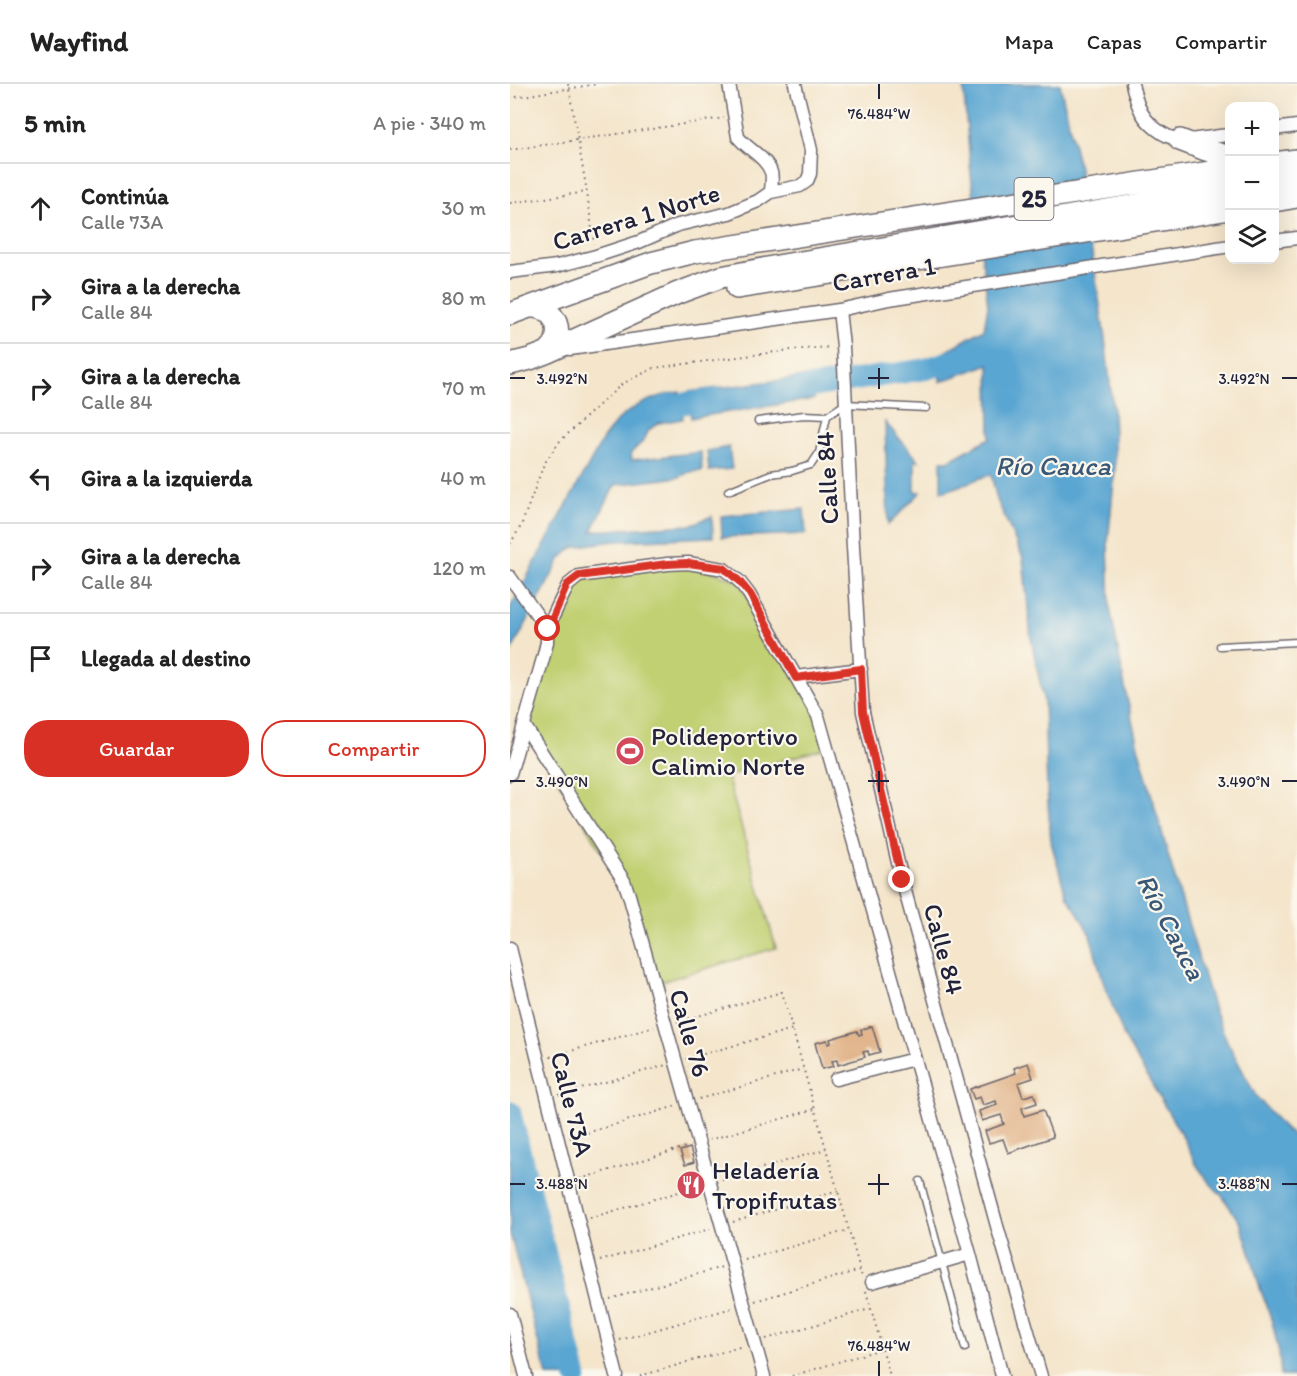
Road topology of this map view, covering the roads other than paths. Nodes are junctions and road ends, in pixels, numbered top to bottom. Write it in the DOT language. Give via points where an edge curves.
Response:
graph roads {
  1 [pos="729,84"];
  2 [pos="795,84"];
  3 [pos="1132,84"];
  4 [pos="1297,126"];
  5 [pos="1279,128"];
  6 [pos="1225,136"];
  7 [pos="1180,140"];
  8 [pos="1227,156"];
  9 [pos="1297,160"];
  10 [pos="1279,162"];
  11 [pos="1225,173"];
  12 [pos="1297,178"];
  13 [pos="1279,181"];
  14 [pos="1225,190"];
  15 [pos="771,192"];
  16 [pos="1202,193"];
  17 [pos="1297,197"];
  18 [pos="1279,200"];
  19 [pos="1225,206"];
  20 [pos="1297,238"];
  21 [pos="1279,240"];
  22 [pos="1225,247"];
  23 [pos="510,272"];
  24 [pos="520,310"];
  25 [pos="839,310"];
  26 [pos="548,352"];
  27 [pos="510,364"];
  28 [pos="845,404"];
  29 [pos="926,408"];
  30 [pos="827,416"];
  31 [pos="758,421"];
  32 [pos="728,490"];
  33 [pos="512,580"];
  34 [pos="548,629"];
  35 [pos="1297,642"];
  36 [pos="1220,646"];
  37 [pos="861,669"];
  38 [pos="796,678"];
  39 [pos="524,725"];
  40 [pos="510,774"];
  41 [pos="510,948"];
  42 [pos="914,1059"];
  43 [pos="836,1079"];
  44 [pos="920,1181"];
  45 [pos="970,1254"];
  46 [pos="942,1263"];
  47 [pos="867,1284"];
  48 [pos="510,1314"];
  49 [pos="513,1338"];
  50 [pos="965,1348"];
  51 [pos="526,1376"];
  52 [pos="617,1376"];
  53 [pos="764,1376"];
  54 [pos="1002,1376"];
  55 [pos="1041,1376"];
  1 -- 15 [label="street" via="738,137 772,173"];
  2 -- 15 [label="street" via="811,150 810,174 800,186"];
  3 -- 7 [label="street" via="1139,109 1146,118 1158,130"];
  4 -- 5 [label="street"];
  6 -- 7 [label="street"];
  7 -- 8 [label="highway"];
  9 -- 10 [label="highway"];
  11 -- 16 [label="highway, 25"];
  12 -- 13 [label="highway"];
  14 -- 16 [label="highway, 25"];
  15 -- 23 [label="street, Carrera 1 Norte" via="729,213 678,225 596,256"];
  16 -- 19 [label="highway, 25"];
  16 -- 24 [label="highway, Carrera 1 / 25" via="871,224 695,252 651,263"];
  16 -- 26 [label="highway, Carrera 1 / 25" via="882,256 783,264 721,277"];
  17 -- 18 [label="highway"];
  20 -- 21 [label="street"];
  22 -- 25 [label="street, Carrera 1"];
  24 -- 26 [label="highway" via="546,310 556,322 557,337"];
  25 -- 26 [label="street, Carrera 1"];
  25 -- 28 [label="street, Calle 84"];
  26 -- 27 [label="highway, Carrera 1"];
  28 -- 29 [label="lane"];
  28 -- 30 [label="lane"];
  28 -- 37 [label="street, Calle 84"];
  30 -- 31 [label="lane"];
  30 -- 32 [label="lane" via="819,453 811,465"];
  33 -- 34 [label="street"];
  34 -- 38 [label="street" via="567,585 579,576 667,564 724,568 750,594"];
  34 -- 39 [label="street"];
  35 -- 36 [label="lane"];
  37 -- 38 [label="street"];
  37 -- 55 [label="street, Calle 84" via="863,712 902,880"];
  38 -- 42 [label="street" via="818,716"];
  39 -- 40 [label="street"];
  39 -- 53 [label="street, Calle 76" via="624,881"];
  41 -- 52 [label="street, Calle 73A"];
  42 -- 43 [label="street"];
  42 -- 45 [label="street"];
  44 -- 46 [label="lane"];
  45 -- 46 [label="street"];
  45 -- 54 [label="street"];
  46 -- 47 [label="street"];
  46 -- 50 [label="lane"];
  48 -- 49 [label="street"];
  49 -- 51 [label="street"];
}
